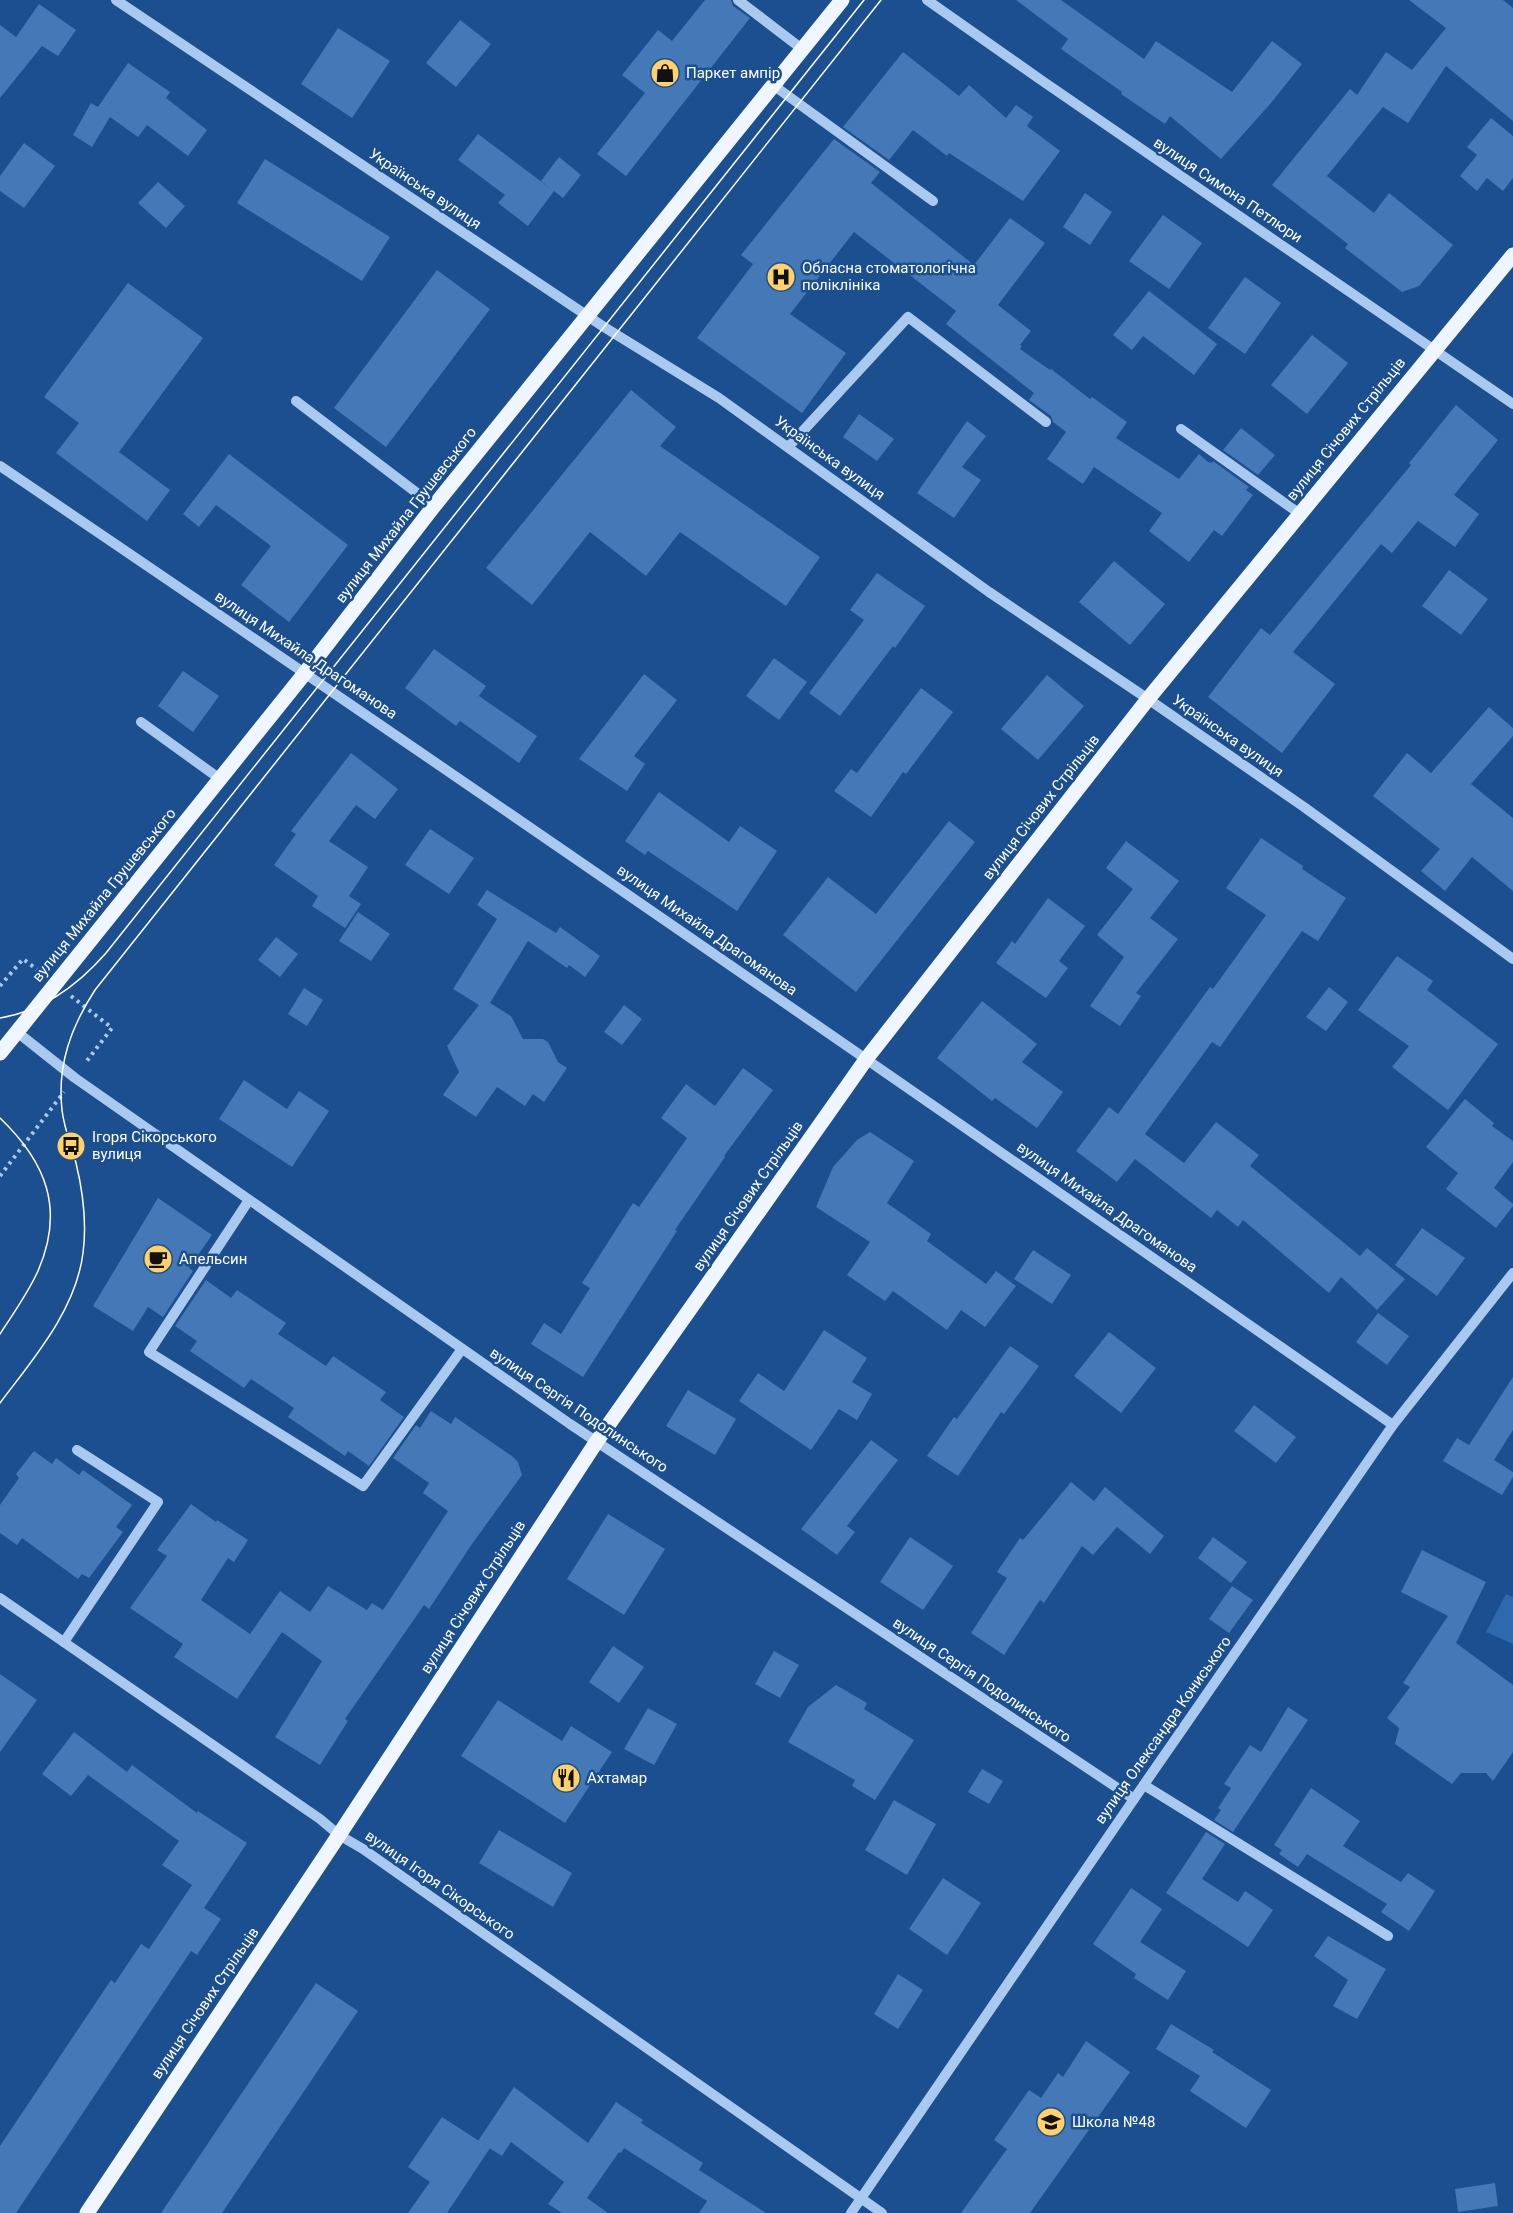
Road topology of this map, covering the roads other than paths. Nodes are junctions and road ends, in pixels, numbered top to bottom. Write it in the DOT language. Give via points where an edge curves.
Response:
graph roads {
  1 [pos="116,0"];
  2 [pos="738,0"];
  3 [pos="842,0"];
  4 [pos="927,0"];
  5 [pos="802,50"];
  6 [pos="773,85"];
  7 [pos="933,201"];
  8 [pos="1513,255"];
  9 [pos="588,316"];
  10 [pos="1435,350"];
  11 [pos="296,401"];
  12 [pos="1513,404"];
  13 [pos="1046,422"];
  14 [pos="1181,429"];
  15 [pos="789,446"];
  16 [pos="0,466"];
  17 [pos="434,507"];
  18 [pos="1300,513"];
  19 [pos="305,673"];
  20 [pos="1148,699"];
  21 [pos="141,722"];
  22 [pos="220,779"];
  23 [pos="1513,960"];
  24 [pos="16,1032"];
  25 [pos="0,1053"];
  26 [pos="867,1058"];
  27 [pos="249,1200"];
  28 [pos="1513,1273"];
  29 [pos="462,1349"];
  30 [pos="1393,1425"];
  31 [pos="597,1441"];
  32 [pos="78,1450"];
  33 [pos="0,1598"];
  34 [pos="64,1642"];
  35 [pos="1144,1785"];
  36 [pos="1134,1799"];
  37 [pos="339,1835"];
  38 [pos="1388,1935"];
  39 [pos="861,2198"];
  40 [pos="87,2213"];
  41 [pos="851,2213"];
  42 [pos="882,2213"];
  1 -- 9 [label="street, Українська вулиця"];
  2 -- 5 [label="street"];
  3 -- 5 [label="main road, вулиця Михайла Грушевського"];
  4 -- 10 [label="street, вулиця Симона Петлюри"];
  5 -- 6 [label="main road, вулиця Михайла Грушевського"];
  6 -- 7 [label="street"];
  6 -- 9 [label="main road, вулиця Михайла Грушевського"];
  8 -- 10 [label="main road, вулиця Січових Стрільців"];
  9 -- 15 [label="street, Українська вулиця"];
  9 -- 17 [label="main road, вулиця Михайла Грушевського"];
  10 -- 12 [label="street, вулиця Симона Петлюри"];
  10 -- 18 [label="main road, вулиця Січових Стрільців"];
  11 -- 17 [label="street"];
  13 -- 15 [label="street" via="908,317"];
  14 -- 18 [label="street"];
  15 -- 20 [label="street, Українська вулиця" via="989,592"];
  16 -- 19 [label="street, вулиця Михайла Драгоманова"];
  17 -- 19 [label="main road, вулиця Михайла Грушевського"];
  18 -- 20 [label="main road, вулиця Січових Стрільців"];
  19 -- 22 [label="main road, вулиця Михайла Грушевського"];
  19 -- 26 [label="street, вулиця Михайла Драгоманова"];
  20 -- 23 [label="street, Українська вулиця"];
  20 -- 26 [label="main road, вулиця Січових Стрільців"];
  21 -- 22 [label="street"];
  22 -- 24 [label="main road, вулиця Михайла Грушевського"];
  24 -- 25 [label="main road, вулиця Михайла Грушевського"];
  24 -- 27 [label="street, вулиця Сергія Подолинського"];
  26 -- 30 [label="street, вулиця Михайла Драгоманова"];
  26 -- 31 [label="main road, вулиця Січових Стрільців"];
  27 -- 29 [label="street, вулиця Сергія Подолинського"];
  27 -- 29 [label="street" via="149,1352 363,1485"];
  28 -- 30 [label="street, вулиця Олександра Кониського"];
  29 -- 31 [label="street, вулиця Сергія Подолинського"];
  30 -- 35 [label="street, вулиця Олександра Кониського"];
  31 -- 36 [label="street, вулиця Сергія Подолинського"];
  31 -- 37 [label="main road, вулиця Січових Стрільців"];
  32 -- 34 [label="street" via="158,1502"];
  33 -- 34 [label="street, вулиця Ігоря Сікорського"];
  34 -- 37 [label="street, вулиця Ігоря Сікорського"];
  35 -- 36 [label="street, вулиця Олександра Кониського"];
  35 -- 38 [label="street"];
  36 -- 39 [label="street, вулиця Олександра Кониського"];
  37 -- 39 [label="street, вулиця Ігоря Сікорського"];
  37 -- 40 [label="main road, вулиця Січових Стрільців"];
  39 -- 41 [label="street, вулиця Олександра Кониського"];
  39 -- 42 [label="street, вулиця Ігоря Сікорського"];
}
